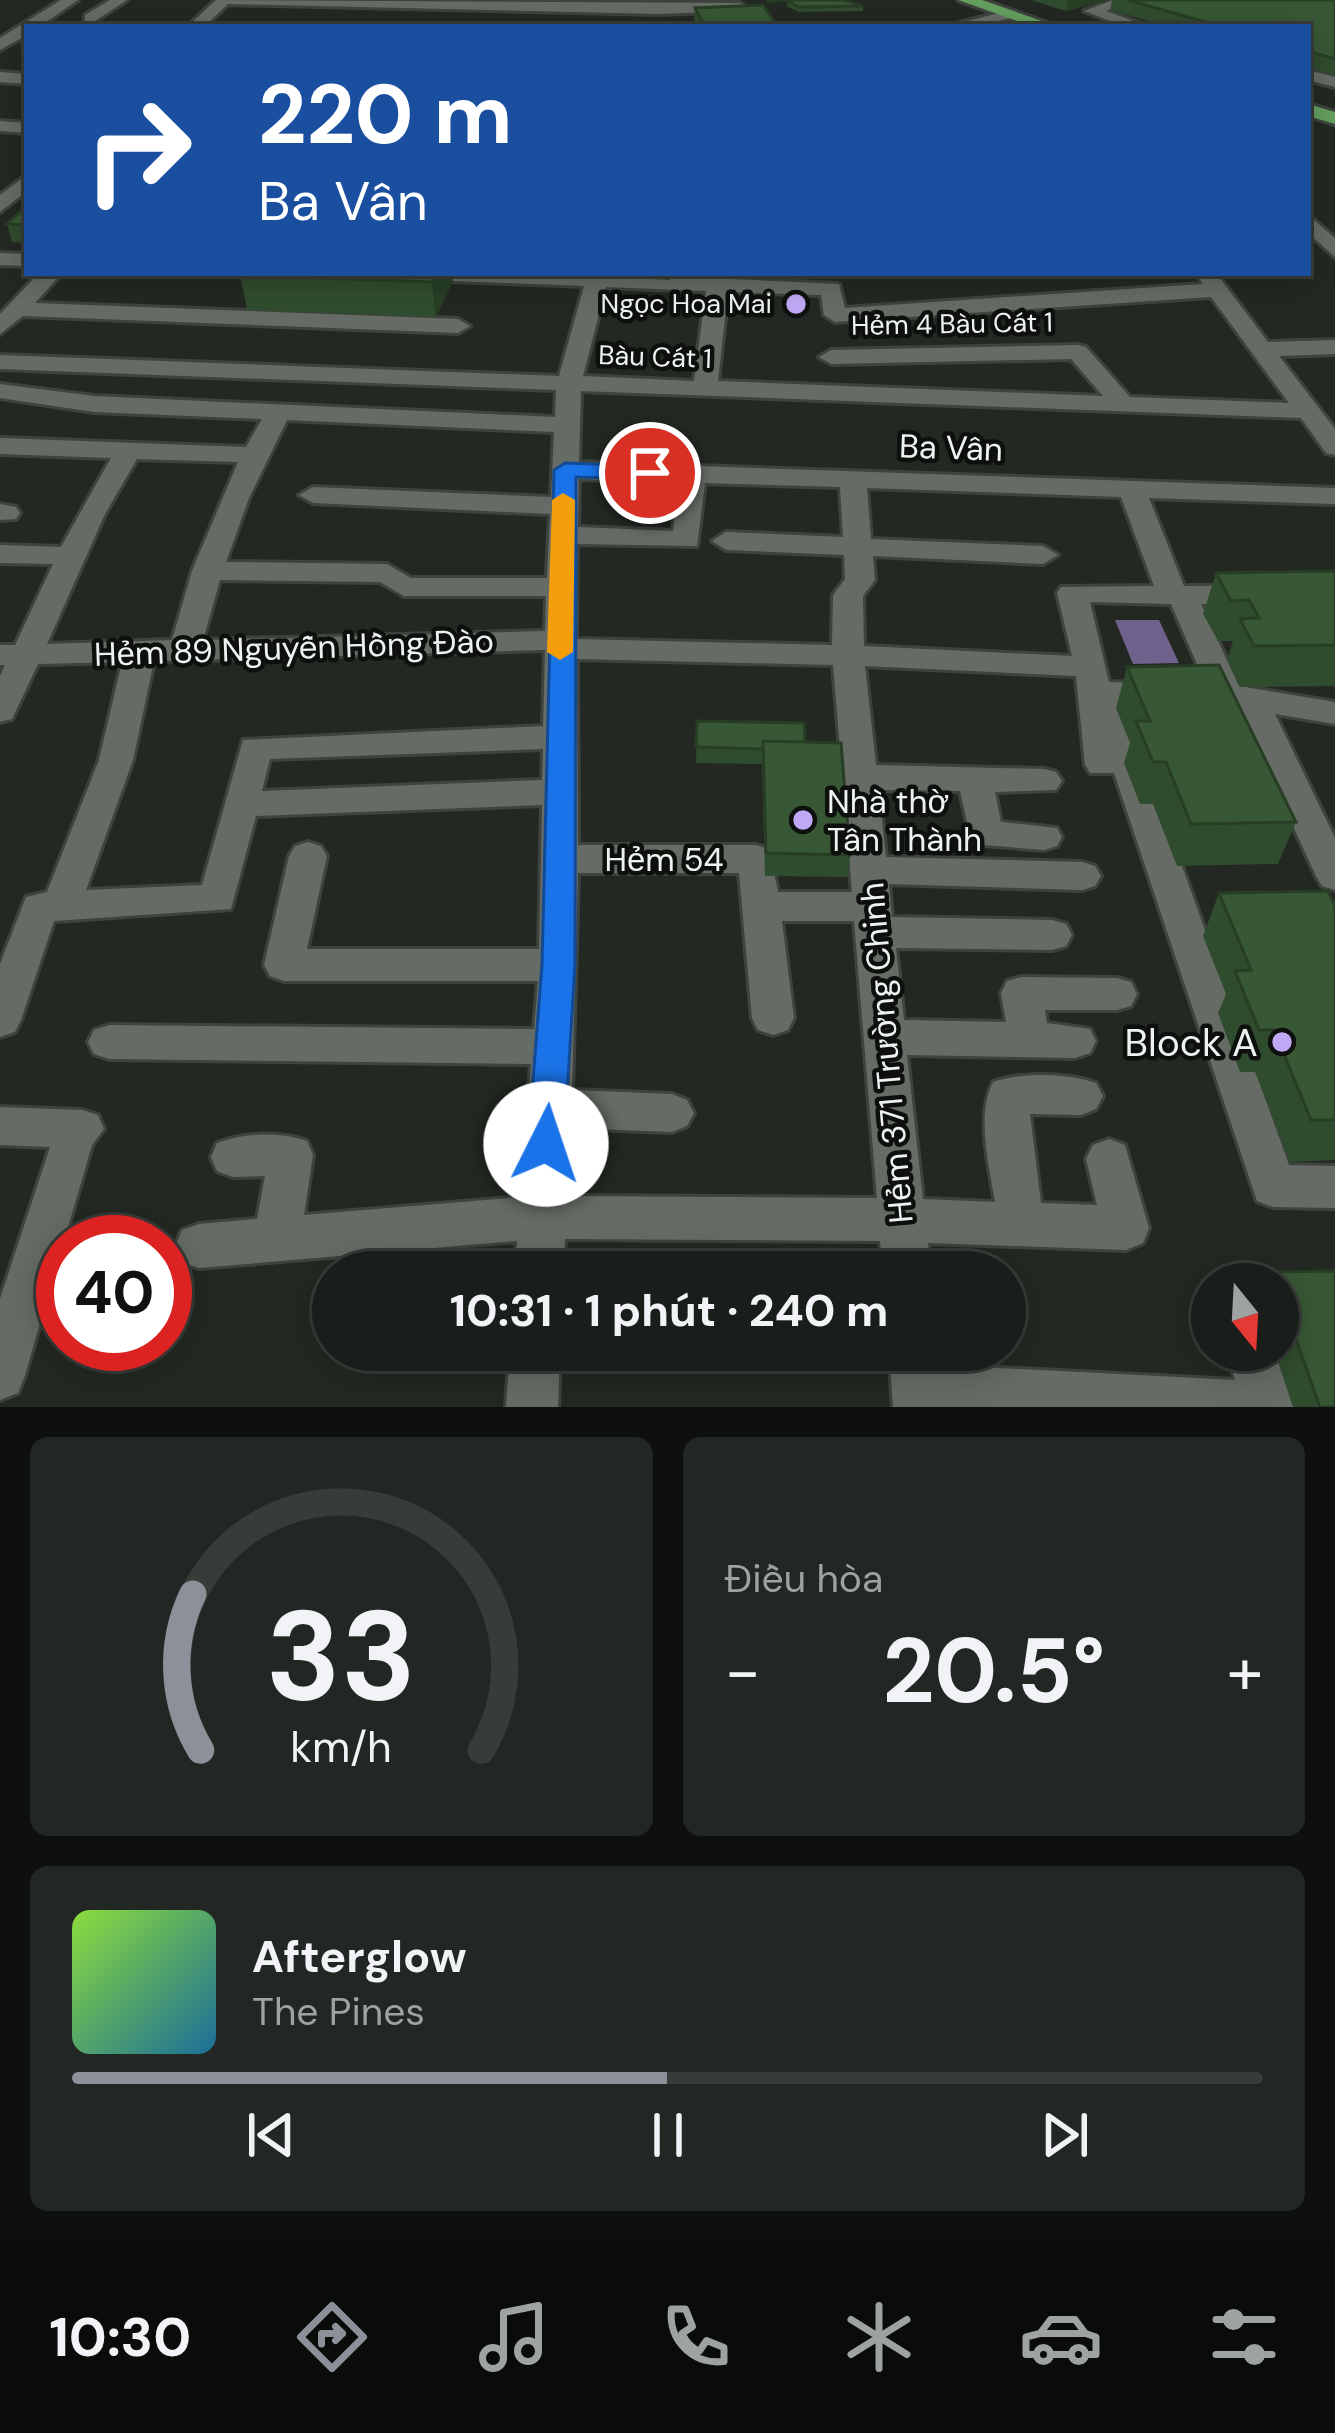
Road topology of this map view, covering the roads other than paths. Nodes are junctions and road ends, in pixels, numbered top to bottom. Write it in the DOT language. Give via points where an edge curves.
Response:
graph roads {
  1 [pos="71,0"];
  2 [pos="120,0"];
  3 [pos="225,0"];
  4 [pos="966,0"];
  5 [pos="1128,0"];
  6 [pos="723,4"];
  7 [pos="762,6"];
  8 [pos="658,12"];
  9 [pos="1010,14"];
  10 [pos="90,18"];
  11 [pos="32,24"];
  12 [pos="198,24"];
  13 [pos="965,24"];
  14 [pos="1042,24"];
  15 [pos="1132,24"];
  16 [pos="0,28"];
  17 [pos="24,29"];
  18 [pos="0,45"];
  19 [pos="24,182"];
  20 [pos="0,206"];
  21 [pos="1311,224"];
  22 [pos="1335,251"];
  23 [pos="48,276"];
  24 [pos="405,276"];
  25 [pos="598,276"];
  26 [pos="1076,276"];
  27 [pos="718,279"];
  28 [pos="1211,281"];
  29 [pos="250,288"];
  30 [pos="1089,298"];
  31 [pos="835,314"];
  32 [pos="8,318"];
  33 [pos="460,320"];
  34 [pos="212,344"];
  35 [pos="1335,347"];
  36 [pos="1262,349"];
  37 [pos="831,357"];
  38 [pos="0,362"];
  39 [pos="80,365"];
  40 [pos="568,383"];
  41 [pos="705,388"];
  42 [pos="0,391"];
  43 [pos="828,393"];
  44 [pos="52,398"];
  45 [pos="1123,404"];
  46 [pos="1308,411"];
  47 [pos="278,414"];
  48 [pos="567,425"];
  49 [pos="0,446"];
  50 [pos="1335,447"];
  51 [pos="128,451"];
  52 [pos="252,455"];
  53 [pos="692,474"];
  54 [pos="853,480"];
  55 [pos="1132,489"];
  56 [pos="313,495"];
  57 [pos="1335,496"];
  58 [pos="563,503"];
  59 [pos="726,541"];
  60 [pos="858,548"];
  61 [pos="0,554"];
  62 [pos="1043,555"];
  63 [pos="72,556"];
  64 [pos="207,571"];
  65 [pos="560,586"];
  66 [pos="1335,594"];
  67 [pos="560,644"];
  68 [pos="185,649"];
  69 [pos="140,651"];
  70 [pos="848,655"];
  71 [pos="14,656"];
  72 [pos="1091,667"];
  73 [pos="1238,696"];
  74 [pos="0,711"];
  75 [pos="1335,713"];
  76 [pos="560,737"];
  77 [pos="1102,765"];
  78 [pos="860,777"];
  79 [pos="975,779"];
  80 [pos="1044,781"];
  81 [pos="559,792"];
  82 [pos="242,804"];
  83 [pos="1044,836"];
  84 [pos="308,856"];
  85 [pos="559,859"];
  86 [pos="1082,876"];
  87 [pos="1335,876"];
  88 [pos="872,903"];
  89 [pos="761,906"];
  90 [pos="31,920"];
  91 [pos="1052,935"];
  92 [pos="559,965"];
  93 [pos="1118,994"];
  94 [pos="773,1018"];
  95 [pos="0,1020"];
  96 [pos="884,1037"];
  97 [pos="1030,1040"];
  98 [pos="1076,1041"];
  99 [pos="110,1042"];
  100 [pos="552,1047"];
  101 [pos="1082,1096"];
  102 [pos="548,1108"];
  103 [pos="672,1113"];
  104 [pos="0,1126"];
  105 [pos="233,1157"];
  106 [pos="1109,1159"];
  107 [pos="1335,1187"];
  108 [pos="542,1217"];
  109 [pos="902,1220"];
  110 [pos="1022,1225"];
  111 [pos="277,1239"];
  112 [pos="200,1246"];
  113 [pos="540,1251"];
  114 [pos="905,1251"];
  115 [pos="534,1371"];
  116 [pos="1250,1371"];
  117 [pos="0,1376"];
  118 [pos="917,1382"];
  119 [pos="1248,1405"];
  120 [pos="532,1407"];
  1 -- 11 [label="street"];
  2 -- 10 [label="street"];
  3 -- 8 [label="street"];
  3 -- 12 [label="street"];
  4 -- 9 [label="main road"];
  5 -- 15 [label="street" via="1091,11"];
  6 -- 7 [label="street"];
  6 -- 8 [label="street"];
  9 -- 13 [label="street"];
  9 -- 14 [label="main road"];
  16 -- 17 [label="street"];
  17 -- 18 [label="street"];
  19 -- 20 [label="street"];
  21 -- 22 [label="street"];
  23 -- 32 [label="street"];
  24 -- 33 [label="street"];
  25 -- 27 [label="street"];
  25 -- 33 [label="street"];
  25 -- 40 [label="street"];
  26 -- 30 [label="street"];
  27 -- 31 [label="street" via="831,289"];
  27 -- 41 [label="street"];
  28 -- 30 [label="street"];
  28 -- 36 [label="street"];
  29 -- 34 [label="street"];
  30 -- 31 [label="street"];
  31 -- 37 [label="street"];
  32 -- 34 [label="street"];
  33 -- 34 [label="street, Bàu Cát 1"];
  33 -- 34 [label="street"];
  33 -- 40 [label="street, Bàu Cát 1"];
  34 -- 39 [label="street, Bàu Cát 1"];
  35 -- 36 [label="street"];
  36 -- 46 [label="street"];
  37 -- 43 [label="street"];
  37 -- 45 [label="street, Hẻm 4 Bàu Cát 1" via="1078,352"];
  38 -- 39 [label="street, Bàu Cát 1"];
  39 -- 44 [label="street"];
  40 -- 41 [label="street, Bàu Cát 1"];
  40 -- 48 [label="street"];
  41 -- 43 [label="street, Bàu Cát 1"];
  42 -- 44 [label="street"];
  43 -- 45 [label="street, Bàu Cát 1"];
  44 -- 47 [label="street"];
  45 -- 46 [label="street, Bàu Cát 1"];
  46 -- 50 [label="street"];
  47 -- 48 [label="street"];
  47 -- 52 [label="street"];
  48 -- 58 [label="street"];
  49 -- 51 [label="street"];
  51 -- 52 [label="street"];
  51 -- 63 [label="street"];
  52 -- 64 [label="street"];
  53 -- 54 [label="street, Ba Vân"];
  53 -- 58 [label="street, Ba Vân"];
  53 -- 58 [label="street" via="687,540"];
  54 -- 55 [label="street, Ba Vân"];
  54 -- 60 [label="street, Hẻm 371 Trường Chinh"];
  55 -- 57 [label="street, Ba Vân"];
  55 -- 72 [label="street" via="1172,595 1072,593"];
  56 -- 58 [label="street"];
  58 -- 65 [label="street"];
  59 -- 60 [label="street"];
  60 -- 62 [label="street"];
  60 -- 70 [label="street, Hẻm 371 Trường Chinh"];
  61 -- 63 [label="street"];
  63 -- 71 [label="street"];
  64 -- 65 [label="street" via="387,573 404,587"];
  64 -- 68 [label="street"];
  65 -- 67 [label="street"];
  66 -- 73 [label="street" via="1182,595"];
  67 -- 68 [label="street, Hẻm 89 Nguyễn Hồng Đào"];
  67 -- 70 [label="street, Hẻm 89 Nguyễn Hồng Đào"];
  67 -- 76 [label="street"];
  68 -- 69 [label="street, Hẻm 89 Nguyễn Hồng Đào"];
  69 -- 71 [label="street, Hẻm 89 Nguyễn Hồng Đào"];
  69 -- 90 [label="street" via="116,760"];
  70 -- 72 [label="street, Hẻm 89 Nguyễn Hồng Đào"];
  70 -- 78 [label="street, Hẻm 371 Trường Chinh"];
  71 -- 74 [label="street"];
  72 -- 77 [label="street"];
  73 -- 75 [label="street"];
  73 -- 87 [label="street"];
  73 -- 107 [label="street" via="1104,694 1273,1186"];
  76 -- 81 [label="street"];
  76 -- 82 [label="street" via="255,748"];
  78 -- 79 [label="street"];
  78 -- 88 [label="street, Hẻm 371 Trường Chinh"];
  79 -- 80 [label="street"];
  79 -- 83 [label="street" via="985,836"];
  81 -- 82 [label="street"];
  81 -- 85 [label="street"];
  82 -- 90 [label="street" via="218,899"];
  84 -- 92 [label="street" via="284,965"];
  85 -- 89 [label="street, Hẻm 54" via="756,859"];
  85 -- 92 [label="street"];
  86 -- 88 [label="street"];
  88 -- 89 [label="street, Hẻm 54"];
  88 -- 91 [label="street"];
  88 -- 96 [label="street, Hẻm 371 Trường Chinh"];
  89 -- 94 [label="street"];
  90 -- 95 [label="street"];
  92 -- 100 [label="street"];
  93 -- 97 [label="street" via="1021,993"];
  96 -- 97 [label="street"];
  96 -- 109 [label="street, Hẻm 371 Trường Chinh"];
  97 -- 98 [label="street"];
  99 -- 100 [label="street"];
  100 -- 102 [label="street"];
  101 -- 110 [label="street" via="1008,1095"];
  102 -- 103 [label="street"];
  102 -- 108 [label="street"];
  104 -- 117 [label="street" via="77,1139"];
  105 -- 111 [label="street" via="291,1155"];
  106 -- 110 [label="street" via="1126,1228"];
  108 -- 109 [label="street"];
  108 -- 111 [label="street"];
  108 -- 113 [label="street"];
  109 -- 110 [label="street"];
  109 -- 114 [label="street, Hẻm 371 Trường Chinh"];
  111 -- 112 [label="street"];
  115 -- 120 [label="street"];
  116 -- 119 [label="street"];
  118 -- 119 [label="street"];
}
